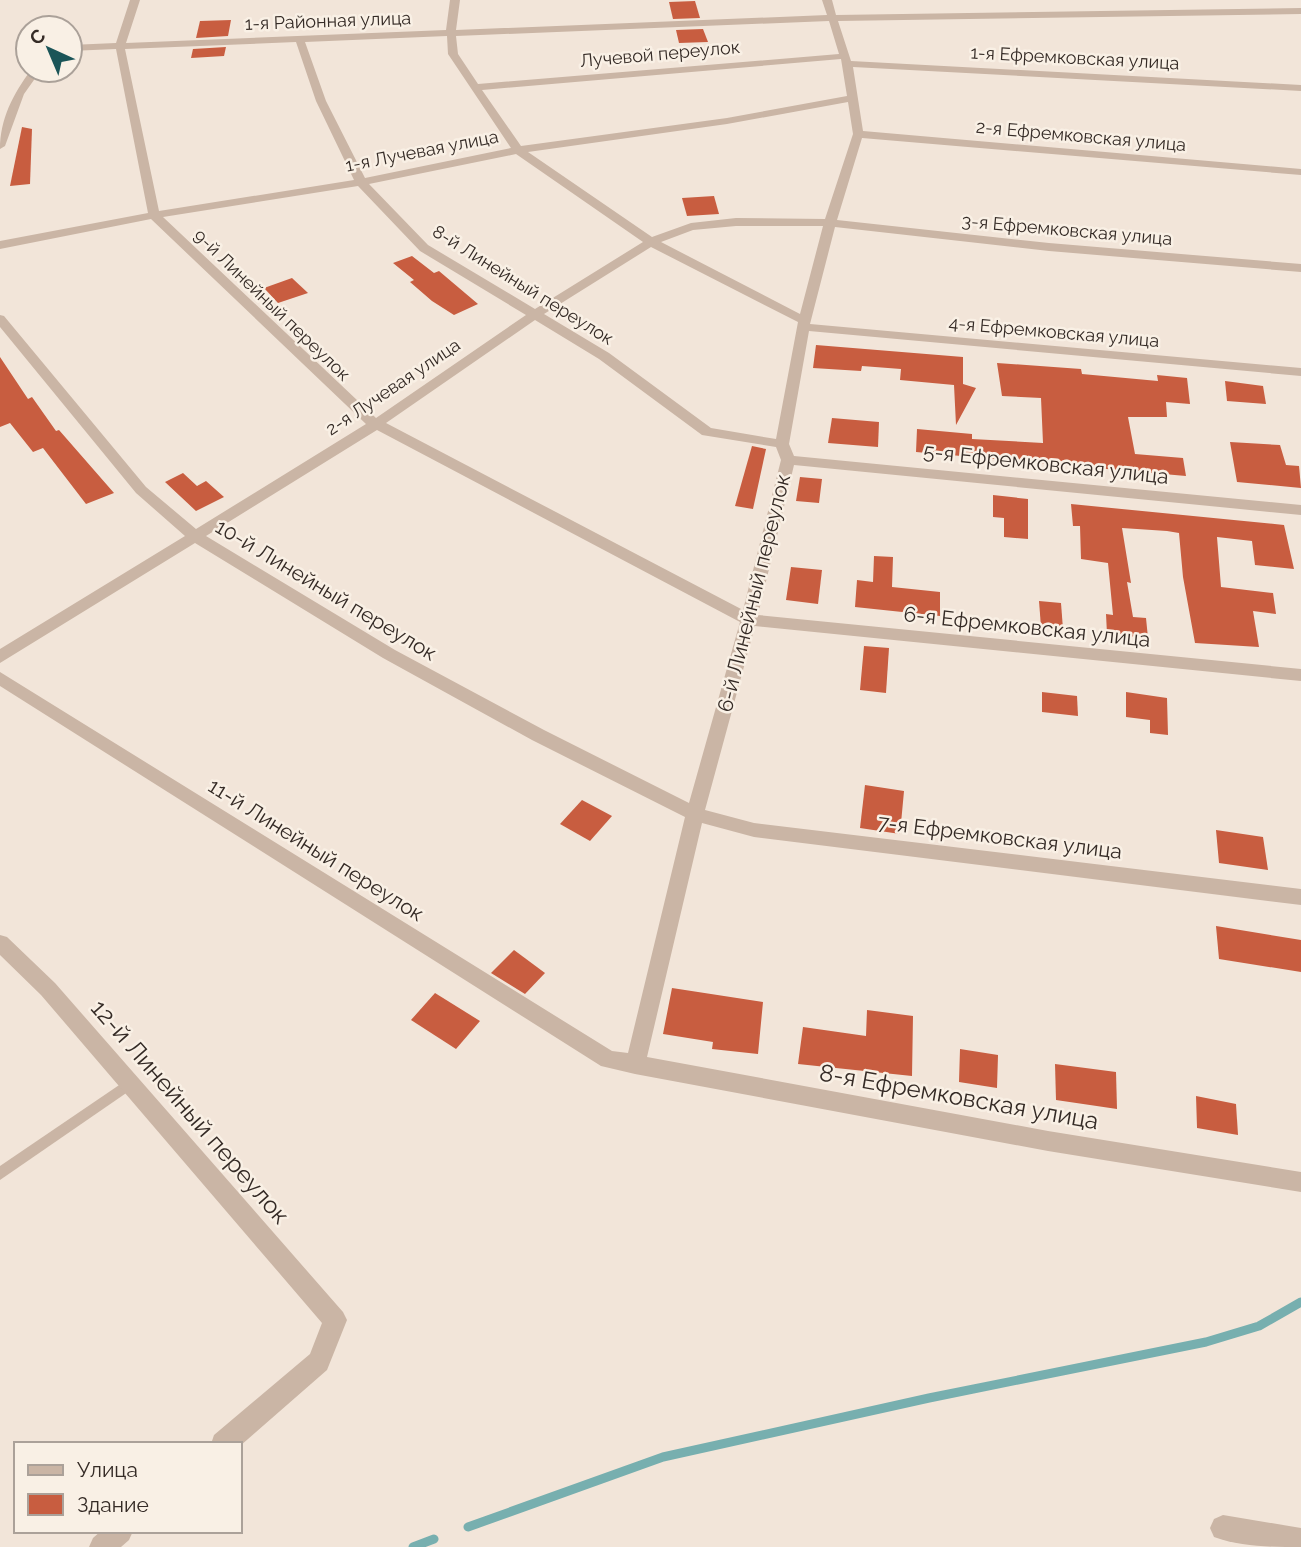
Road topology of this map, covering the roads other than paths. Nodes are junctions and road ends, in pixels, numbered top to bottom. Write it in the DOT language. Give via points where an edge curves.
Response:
graph roads {
  1 [pos="135,0"];
  2 [pos="455,0"];
  3 [pos="827,0"];
  4 [pos="1281,0"];
  5 [pos="1297,11"];
  6 [pos="834,18"];
  7 [pos="1301,19"];
  8 [pos="451,32"];
  9 [pos="299,38"];
  10 [pos="120,46"];
  11 [pos="84,47"];
  12 [pos="846,60"];
  13 [pos="26,84"];
  14 [pos="477,87"];
  15 [pos="1301,88"];
  16 [pos="852,98"];
  17 [pos="858,134"];
  18 [pos="0,146"];
  19 [pos="518,149"];
  20 [pos="1301,172"];
  21 [pos="361,182"];
  22 [pos="154,215"];
  23 [pos="830,223"];
  24 [pos="651,242"];
  25 [pos="0,245"];
  26 [pos="1301,268"];
  27 [pos="534,314"];
  28 [pos="0,319"];
  29 [pos="804,324"];
  30 [pos="1301,372"];
  31 [pos="376,424"];
  32 [pos="782,444"];
  33 [pos="788,460"];
  34 [pos="1301,510"];
  35 [pos="196,537"];
  36 [pos="749,620"];
  37 [pos="0,657"];
  38 [pos="1301,676"];
  39 [pos="0,678"];
  40 [pos="695,814"];
  41 [pos="1301,897"];
  42 [pos="0,943"];
  43 [pos="608,1059"];
  44 [pos="635,1065"];
  45 [pos="131,1083"];
  46 [pos="0,1174"];
  47 [pos="1301,1182"];
  48 [pos="225,1442"];
  49 [pos="1223,1528"];
  50 [pos="118,1533"];
  51 [pos="1301,1541"];
  52 [pos="102,1547"];
  1 -- 10 [label="street"];
  2 -- 8 [label="street"];
  3 -- 6 [label="street, 6-й Линейный переулок"];
  4 -- 5 [label="street"];
  5 -- 6 [label="street, 1-я Районная улица"];
  5 -- 7 [label="street"];
  6 -- 8 [label="street, 1-я Районная улица"];
  6 -- 12 [label="street, 6-й Линейный переулок"];
  8 -- 9 [label="street, 1-я Районная улица"];
  8 -- 14 [label="street" via="453,54"];
  9 -- 10 [label="street, 1-я Районная улица"];
  9 -- 21 [label="street, 8-й Линейный переулок" via="321,101"];
  10 -- 11 [label="street, 1-я Районная улица"];
  10 -- 22 [label="street"];
  12 -- 14 [label="street, Лучевой переулок"];
  12 -- 15 [label="street, 1-я Ефремковская улица"];
  12 -- 16 [label="street, 6-й Линейный переулок"];
  13 -- 18 [label="street"];
  14 -- 19 [label="street"];
  16 -- 17 [label="street, 6-й Линейный переулок"];
  16 -- 19 [label="street, 1-я Лучевая улица" via="727,121"];
  17 -- 20 [label="street, 2-я Ефремковская улица"];
  17 -- 23 [label="street, 6-й Линейный переулок"];
  19 -- 21 [label="street, 1-я Лучевая улица"];
  19 -- 24 [label="street"];
  21 -- 22 [label="street, 1-я Лучевая улица"];
  21 -- 27 [label="street, 8-й Линейный переулок" via="424,248"];
  22 -- 25 [label="street, 1-я Лучевая улица"];
  22 -- 31 [label="street, 9-й Линейный переулок"];
  23 -- 24 [label="street, 2-я Лучевая улица" via="736,222 691,227"];
  23 -- 26 [label="street, 3-я Ефремковская улица"];
  23 -- 29 [label="street, 6-й Линейный переулок"];
  24 -- 27 [label="street, 2-я Лучевая улица"];
  24 -- 29 [label="street"];
  27 -- 31 [label="street, 2-я Лучевая улица"];
  27 -- 32 [label="street, 8-й Линейный переулок" via="604,356 707,432"];
  28 -- 35 [label="street, 10-й Линейный переулок" via="141,490"];
  29 -- 30 [label="street, 4-я Ефремковская улица"];
  29 -- 32 [label="street, 6-й Линейный переулок"];
  31 -- 35 [label="street, 2-я Лучевая улица"];
  31 -- 36 [label="street, 9-й Линейный переулок"];
  32 -- 33 [label="street, 6-й Линейный переулок"];
  33 -- 34 [label="street, 5-я Ефремковская улица"];
  33 -- 36 [label="street, 6-й Линейный переулок"];
  35 -- 37 [label="street, 2-я Лучевая улица"];
  35 -- 40 [label="street, 10-й Линейный переулок" via="388,654"];
  36 -- 38 [label="street, 6-я Ефремковская улица"];
  36 -- 40 [label="street, 6-й Линейный переулок"];
  39 -- 43 [label="street, 11-й Линейный переулок"];
  40 -- 41 [label="street, 7-я Ефремковская улица" via="754,830"];
  40 -- 44 [label="street, 6-й Линейный переулок"];
  42 -- 45 [label="street, 12-й Линейный переулок" via="48,989"];
  43 -- 44 [label="street, 8-я Ефремковская улица"];
  44 -- 47 [label="street, 8-я Ефремковская улица"];
  45 -- 46 [label="lane"];
  45 -- 48 [label="street, 12-й Линейный переулок" via="335,1320 320,1362"];
  49 -- 51 [label="street"];
  50 -- 52 [label="street"];
}
